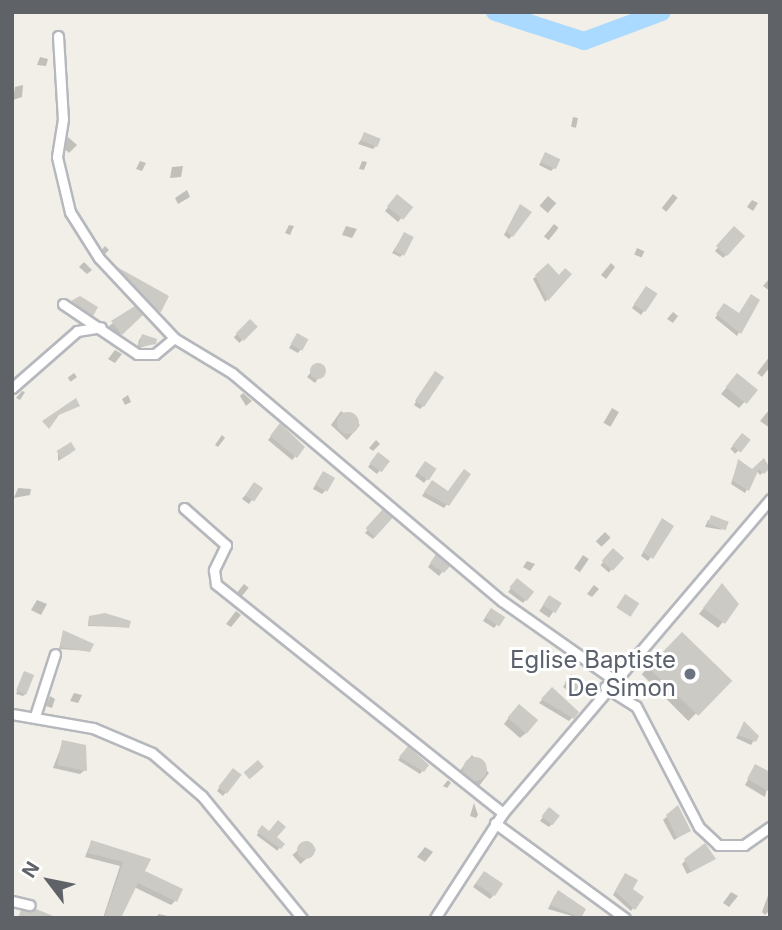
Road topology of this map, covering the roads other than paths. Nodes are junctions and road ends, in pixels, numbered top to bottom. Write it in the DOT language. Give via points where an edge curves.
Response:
graph roads {
  1 [pos="58,36"];
  2 [pos="64,304"];
  3 [pos="101,327"];
  4 [pos="174,338"];
  5 [pos="12,388"];
  6 [pos="770,499"];
  7 [pos="184,508"];
  8 [pos="55,654"];
  9 [pos="613,678"];
  10 [pos="605,687"];
  11 [pos="12,714"];
  12 [pos="35,716"];
  13 [pos="503,813"];
  14 [pos="495,823"];
  15 [pos="770,827"];
  16 [pos="12,901"];
  17 [pos="30,905"];
  18 [pos="302,918"];
  19 [pos="436,918"];
  20 [pos="625,918"];
  1 -- 4 [label="street" via="63,119 57,157 70,212 99,258"];
  2 -- 3 [label="street"];
  3 -- 4 [label="street" via="137,354 155,354"];
  3 -- 5 [label="street" via="77,331"];
  4 -- 9 [label="street" via="232,373 502,601"];
  6 -- 9 [label="street" via="672,619"];
  7 -- 13 [label="street" via="226,545 214,570 216,584"];
  8 -- 12 [label="street"];
  9 -- 10 [label="street"];
  10 -- 13 [label="street"];
  10 -- 15 [label="street" via="636,706 699,827 718,845 744,845"];
  11 -- 12 [label="street"];
  12 -- 18 [label="street" via="118,737 180,774"];
  13 -- 14 [label="street"];
  14 -- 19 [label="street"];
  14 -- 20 [label="street"];
  16 -- 17 [label="street"];
}
